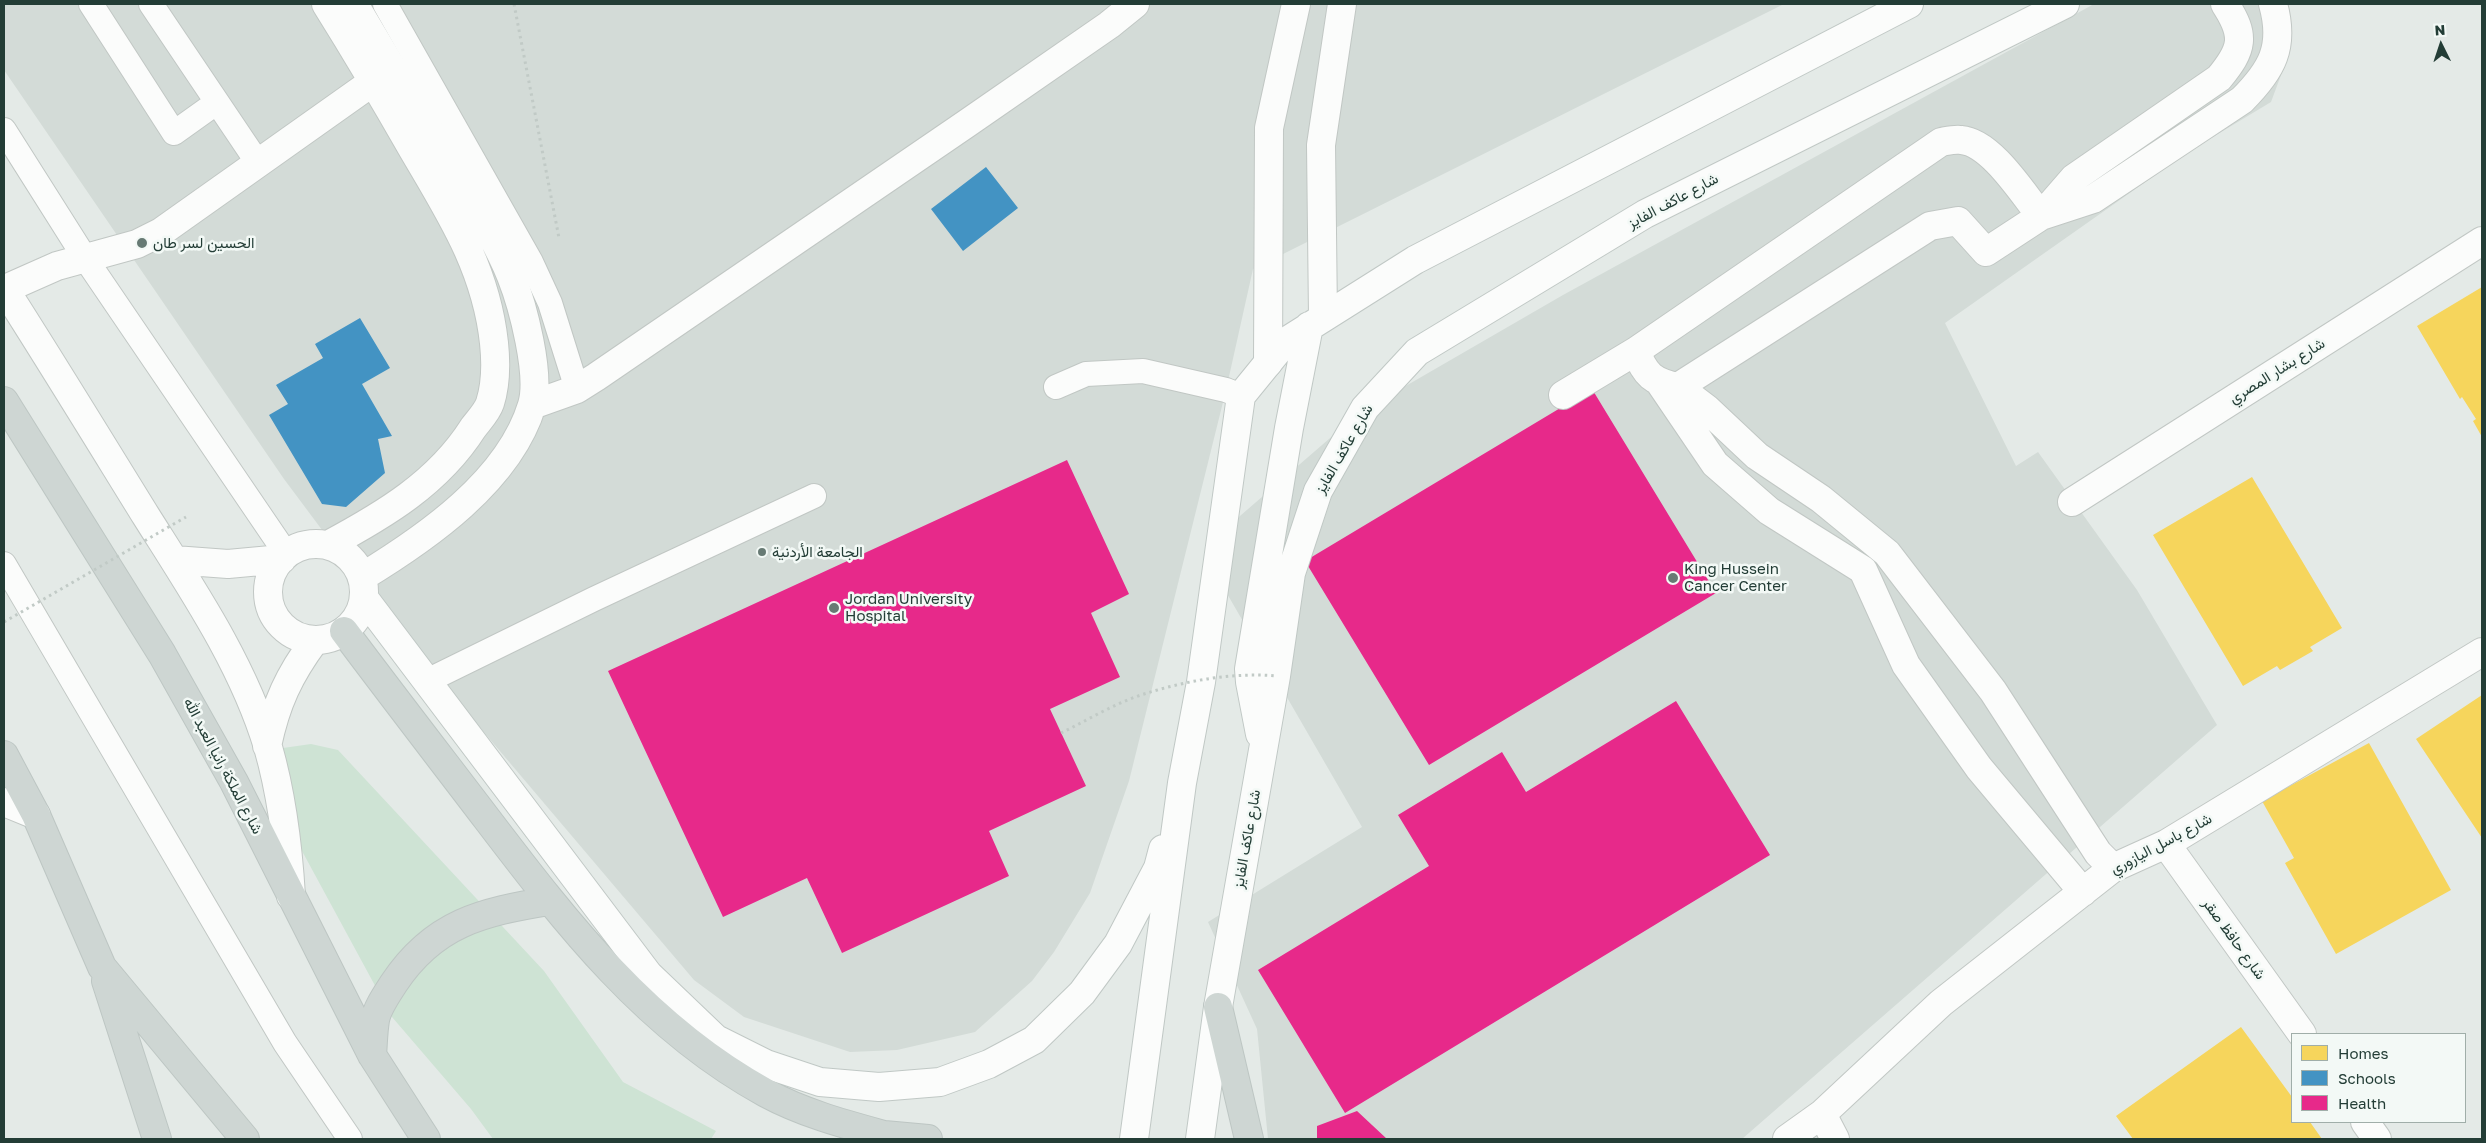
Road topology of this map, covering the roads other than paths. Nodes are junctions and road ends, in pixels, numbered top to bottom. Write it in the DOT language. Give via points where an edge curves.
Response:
graph roads {
  1 [pos="91,4"];
  2 [pos="150,4"];
  3 [pos="326,4"];
  4 [pos="354,4"];
  5 [pos="385,4"];
  6 [pos="1135,4"];
  7 [pos="1296,4"];
  8 [pos="1342,4"];
  9 [pos="1909,4"];
  10 [pos="2066,4"];
  11 [pos="2225,4"];
  12 [pos="2273,4"];
  13 [pos="374,81"];
  14 [pos="216,103"];
  15 [pos="4,130"];
  16 [pos="258,163"];
  17 [pos="2041,216"];
  18 [pos="2482,241"];
  19 [pos="85,258"];
  20 [pos="4,289"];
  21 [pos="1316,321"];
  22 [pos="1636,351"];
  23 [pos="1268,363"];
  24 [pos="1669,385"];
  25 [pos="1056,387"];
  26 [pos="577,389"];
  27 [pos="1563,395"];
  28 [pos="1241,396"];
  29 [pos="4,401"];
  30 [pos="532,404"];
  31 [pos="814,496"];
  32 [pos="2072,502"];
  33 [pos="328,545"];
  34 [pos="284,557"];
  35 [pos="174,560"];
  36 [pos="4,564"];
  37 [pos="363,588"];
  38 [pos="344,631"];
  39 [pos="315,640"];
  40 [pos="2482,652"];
  41 [pos="427,681"];
  42 [pos="267,746"];
  43 [pos="1263,747"];
  44 [pos="4,755"];
  45 [pos="1182,783"];
  46 [pos="4,802"];
  47 [pos="36,814"];
  48 [pos="2166,844"];
  49 [pos="2113,868"];
  50 [pos="2083,892"];
  51 [pos="291,896"];
  52 [pos="550,901"];
  53 [pos="102,968"];
  54 [pos="1218,1006"];
  55 [pos="2301,1033"];
  56 [pos="372,1055"];
  57 [pos="1822,1114"];
  58 [pos="2366,1123"];
  59 [pos="884,1135"];
  60 [pos="157,1139"];
  61 [pos="245,1139"];
  62 [pos="350,1139"];
  63 [pos="426,1139"];
  64 [pos="829,1139"];
  65 [pos="928,1139"];
  66 [pos="1134,1139"];
  67 [pos="1200,1139"];
  68 [pos="1249,1139"];
  69 [pos="1787,1139"];
  70 [pos="1835,1139"];
  71 [pos="2377,1139"];
  1 -- 14 [label="lane" via="174,133"];
  2 -- 14 [label="lane"];
  3 -- 13 [label="street"];
  4 -- 30 [label="street" via="488,230 511,276 525,320 534,365"];
  5 -- 26 [label="lane" via="531,262 550,303"];
  6 -- 26 [label="street" via="966,124"];
  7 -- 23 [label="street" via="1269,128"];
  8 -- 21 [label="street" via="1321,144"];
  9 -- 21 [label="street" via="1414,260"];
  10 -- 43 [label="street, شارع عاكف الفايز" via="1645,214 1417,352 1365,408 1318,491 1291,573"];
  11 -- 17 [label="street" via="2236,20 2240,36 2236,59 2219,78 2074,178"];
  12 -- 17 [label="street" via="2278,35 2274,61 2261,81 2242,100 2092,199"];
  13 -- 16 [label="street"];
  13 -- 33 [label="street" via="465,239 481,278 491,319 496,365 490,403 466,440 437,473 374,521"];
  14 -- 16 [label="lane"];
  15 -- 19 [label="lane"];
  16 -- 19 [label="street" via="161,232 111,253"];
  17 -- 22 [label="street" via="1993,157 1961,140 1942,142"];
  17 -- 24 [label="street" via="1986,252 1958,221 1930,226"];
  18 -- 32 [label="street, شارع بشار المصري"];
  19 -- 20 [label="street"];
  19 -- 34 [label="lane"];
  20 -- 35 [label="street"];
  21 -- 23 [label="street" via="1286,342"];
  21 -- 43 [label="street" via="1288,428 1249,669"];
  22 -- 24 [label="street" via="1643,369"];
  22 -- 27 [label="street"];
  23 -- 28 [label="street"];
  24 -- 49 [label="street" via="1707,409 1757,456 1821,499 1887,553 1993,691 2098,852"];
  24 -- 50 [label="street" via="1715,464 1769,511 1863,570 1906,665 1979,768"];
  25 -- 28 [label="lane" via="1086,374 1143,371"];
  26 -- 30 [label="street"];
  28 -- 45 [label="street" via="1201,682"];
  29 -- 51 [label="main road, شارع الملكة رانيا العبد الله" via="162,654 234,782"];
  30 -- 37 [label="street" via="509,453 476,490 442,524"];
  31 -- 41 [label="lane"];
  33 -- 34 [label="street" via="299,547"];
  33 -- 37 [label="street" via="355,562"];
  34 -- 35 [label="street" via="228,564"];
  34 -- 39 [label="street" via="272,574 268,592 272,610 282,625 297,635"];
  35 -- 42 [label="street" via="231,657"];
  36 -- 62 [label="lane" via="285,1043"];
  37 -- 38 [label="street" via="357,617"];
  37 -- 41 [label="street"];
  38 -- 39 [label="street" via="330,638"];
  38 -- 52 [label="main road"];
  39 -- 42 [label="street" via="283,689"];
  40 -- 48 [label="street, شارع باسل اليازوري"];
  41 -- 45 [label="street" via="648,974 716,1039 766,1064 820,1082 879,1087 940,1082 989,1064 1034,1040 1082,993 1118,944 1158,868"];
  42 -- 51 [label="street" via="280,795"];
  43 -- 54 [label="street, شارع عاكف الفايز"];
  44 -- 47 [label="main road"];
  45 -- 66 [label="street"];
  46 -- 47 [label="street"];
  47 -- 53 [label="main road"];
  48 -- 49 [label="street, شارع باسل اليازوري"];
  48 -- 55 [label="street, شارع حافظ صقر"];
  49 -- 50 [label="street, شارع باسل اليازوري"];
  50 -- 57 [label="street, شارع باسل اليازوري" via="1941,1003"];
  51 -- 56 [label="main road, شارع الملكة رانيا العبد الله"];
  52 -- 56 [label="main road" via="474,917 447,930 420,951 402,971 375,1019"];
  52 -- 59 [label="main road" via="629,991 714,1061 775,1097 824,1118"];
  53 -- 60 [label="main road"];
  53 -- 61 [label="main road"];
  54 -- 67 [label="street, شارع عاكف الفايز"];
  54 -- 68 [label="main road"];
  56 -- 63 [label="main road, شارع الملكة رانيا العبد الله"];
  57 -- 69 [label="street, شارع باسل اليازوري"];
  57 -- 70 [label="street"];
  58 -- 71 [label="street"];
  59 -- 64 [label="main road"];
  59 -- 65 [label="main road"];
}
